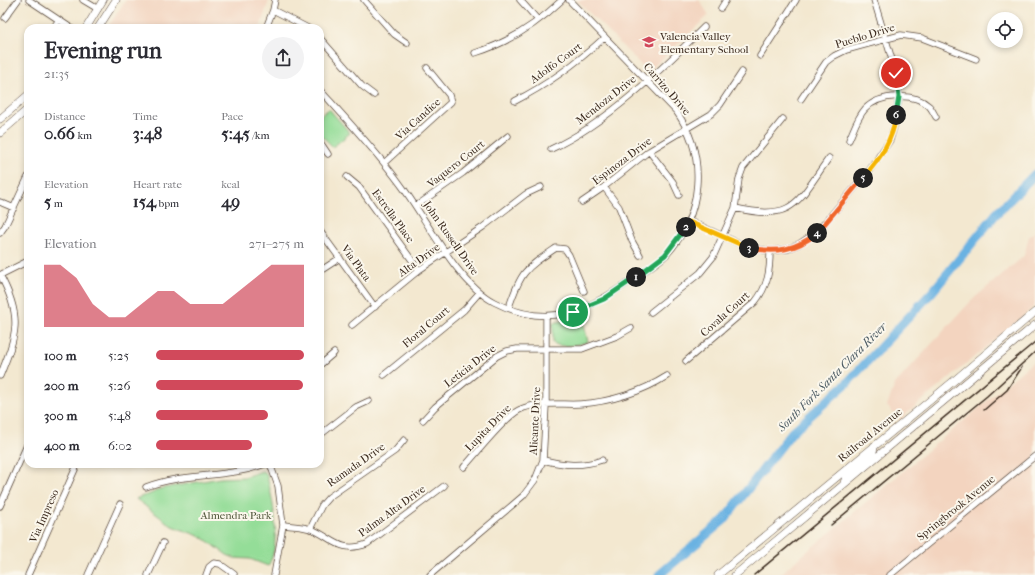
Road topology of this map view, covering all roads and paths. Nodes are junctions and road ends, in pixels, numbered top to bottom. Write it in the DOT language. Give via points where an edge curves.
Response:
graph roads {
  1 [pos="18,0"];
  2 [pos="29,0"];
  3 [pos="83,0"];
  4 [pos="103,0"];
  5 [pos="116,0"];
  6 [pos="275,0"];
  7 [pos="364,0"];
  8 [pos="520,0"];
  9 [pos="562,0"];
  10 [pos="569,0"];
  11 [pos="726,0"];
  12 [pos="796,0"];
  13 [pos="874,0"];
  14 [pos="721,8"];
  15 [pos="98,10"];
  16 [pos="273,10"];
  17 [pos="5,18"];
  18 [pos="59,20"];
  19 [pos="538,20"];
  20 [pos="56,24"];
  21 [pos="65,24"];
  22 [pos="89,24"];
  23 [pos="101,24"];
  24 [pos="268,24"];
  25 [pos="300,24"];
  26 [pos="704,27"];
  27 [pos="605,37"];
  28 [pos="886,39"];
  29 [pos="324,43"];
  30 [pos="407,43"];
  31 [pos="475,53"];
  32 [pos="760,56"];
  33 [pos="976,59"];
  34 [pos="427,68"];
  35 [pos="742,72"];
  36 [pos="647,80"];
  37 [pos="324,95"];
  38 [pos="374,95"];
  39 [pos="899,97"];
  40 [pos="24,99"];
  41 [pos="801,99"];
  42 [pos="515,101"];
  43 [pos="24,112"];
  44 [pos="936,117"];
  45 [pos="783,119"];
  46 [pos="0,120"];
  47 [pos="687,129"];
  48 [pos="0,133"];
  49 [pos="508,136"];
  50 [pos="849,140"];
  51 [pos="324,148"];
  52 [pos="552,149"];
  53 [pos="649,151"];
  54 [pos="328,154"];
  55 [pos="829,158"];
  56 [pos="384,163"];
  57 [pos="347,177"];
  58 [pos="24,186"];
  59 [pos="604,187"];
  60 [pos="541,188"];
  61 [pos="679,195"];
  62 [pos="0,202"];
  63 [pos="582,202"];
  64 [pos="416,206"];
  65 [pos="14,208"];
  66 [pos="735,208"];
  67 [pos="689,222"];
  68 [pos="0,233"];
  69 [pos="324,236"];
  70 [pos="722,237"];
  71 [pos="770,251"];
  72 [pos="447,252"];
  73 [pos="640,255"];
  74 [pos="665,255"];
  75 [pos="340,258"];
  76 [pos="24,263"];
  77 [pos="324,268"];
  78 [pos="419,270"];
  79 [pos="0,275"];
  80 [pos="584,290"];
  81 [pos="479,293"];
  82 [pos="375,307"];
  83 [pos="509,308"];
  84 [pos="650,312"];
  85 [pos="1035,312"];
  86 [pos="546,316"];
  87 [pos="352,325"];
  88 [pos="1035,325"];
  89 [pos="631,328"];
  90 [pos="547,349"];
  91 [pos="334,353"];
  92 [pos="686,361"];
  93 [pos="324,362"];
  94 [pos="384,375"];
  95 [pos="0,376"];
  96 [pos="668,376"];
  97 [pos="369,401"];
  98 [pos="546,405"];
  99 [pos="423,420"];
  100 [pos="324,432"];
  101 [pos="404,440"];
  102 [pos="874,446"];
  103 [pos="24,452"];
  104 [pos="1035,456"];
  105 [pos="543,460"];
  106 [pos="602,460"];
  107 [pos="464,467"];
  108 [pos="76,468"];
  109 [pos="255,468"];
  110 [pos="271,468"];
  111 [pos="844,485"];
  112 [pos="444,486"];
  113 [pos="146,487"];
  114 [pos="120,504"];
  115 [pos="0,506"];
  116 [pos="283,525"];
  117 [pos="310,529"];
  118 [pos="163,543"];
  119 [pos="234,574"];
  120 [pos="28,575"];
  121 [pos="88,575"];
  122 [pos="148,575"];
  123 [pos="206,575"];
  124 [pos="274,575"];
  125 [pos="430,575"];
  126 [pos="718,575"];
  127 [pos="735,575"];
  128 [pos="890,575"];
  1 -- 17 [label="street"];
  2 -- 18 [label="street"];
  3 -- 15 [label="street"];
  4 -- 15 [label="main road"];
  5 -- 23 [label="main road"];
  6 -- 16 [label="street"];
  7 -- 30 [label="street" via="394,34"];
  8 -- 19 [label="street"];
  9 -- 19 [label="street"];
  10 -- 27 [label="street, Carrizo Drive"];
  11 -- 14 [label="street"];
  12 -- 32 [label="street"];
  13 -- 28 [label="street"];
  15 -- 22 [label="main road"];
  16 -- 24 [label="street"];
  16 -- 25 [label="street"];
  18 -- 20 [label="street"];
  18 -- 21 [label="street"];
  19 -- 31 [label="street" via="509,40"];
  26 -- 36 [label="street, Mendoza Drive"];
  27 -- 36 [label="street, Carrizo Drive"];
  27 -- 42 [label="street, Adolfo Court" via="531,93"];
  28 -- 33 [label="street, Pueblo Drive" via="901,35 922,38"];
  28 -- 39 [label="street" via="896,73"];
  28 -- 41 [label="street, Pueblo Drive" via="834,56 826,62"];
  29 -- 38 [label="street" via="362,86"];
  34 -- 56 [label="street, Via Candice" via="449,94 451,102"];
  35 -- 47 [label="street, Espinoza Drive" via="720,105"];
  36 -- 47 [label="street, Carrizo Drive" via="676,111"];
  36 -- 52 [label="street, Mendoza Drive" via="606,115"];
  37 -- 56 [label="street, John Russell Drive"];
  39 -- 44 [label="street" via="916,99 929,106"];
  39 -- 50 [label="street" via="875,101 866,108"];
  39 -- 71 [label="street" via="896,123 890,140 869,171 816,233 788,249"];
  40 -- 46 [label="main road"];
  43 -- 48 [label="main road"];
  45 -- 66 [label="street" via="743,168"];
  47 -- 53 [label="street, Espinoza Drive"];
  47 -- 67 [label="street, Carrizo Drive" via="694,147 697,172 697,186"];
  49 -- 64 [label="street, Vaquero Court" via="463,173"];
  51 -- 54 [label="street"];
  53 -- 59 [label="street, Espinoza Drive"];
  53 -- 61 [label="street" via="673,182"];
  55 -- 66 [label="street" via="792,206 780,212 767,214"];
  56 -- 64 [label="street, John Russell Drive"];
  57 -- 78 [label="street, Estrella Place" via="359,187"];
  58 -- 65 [label="street"];
  59 -- 63 [label="street, Espinoza Drive"];
  59 -- 73 [label="street" via="619,207"];
  60 -- 72 [label="street, Alta Drive" via="526,194"];
  62 -- 65 [label="street"];
  64 -- 72 [label="street, John Russell Drive"];
  65 -- 68 [label="street"];
  66 -- 70 [label="street"];
  67 -- 70 [label="street"];
  67 -- 74 [label="street, Carrizo Drive"];
  69 -- 75 [label="street, Via Plata"];
  70 -- 71 [label="street" via="746,247"];
  70 -- 84 [label="street" via="713,257 700,273"];
  71 -- 92 [label="street, Covala Court" via="770,268 763,291 755,302"];
  72 -- 78 [label="street, Alta Drive"];
  72 -- 81 [label="street, John Russell Drive"];
  74 -- 86 [label="street, John Russell Drive" via="592,306"];
  75 -- 77 [label="street"];
  75 -- 82 [label="street, Via Plata"];
  76 -- 79 [label="street"];
  78 -- 82 [label="street, Alta Drive"];
  79 -- 95 [label="street" via="12,298 16,327 13,344"];
  80 -- 83 [label="street" via="565,249 556,248 524,272"];
  81 -- 83 [label="street, John Russell Drive"];
  81 -- 94 [label="street, Floral Court" via="464,310"];
  82 -- 87 [label="street, Alta Drive"];
  83 -- 86 [label="street, John Russell Drive"];
  85 -- 102 [label="main road, Railroad Avenue"];
  86 -- 90 [label="street, Alicante Drive"];
  88 -- 111 [label="main road, Railroad Avenue"];
  89 -- 90 [label="street, Leticia Drive" via="582,349"];
  90 -- 98 [label="street, Alicante Drive"];
  90 -- 99 [label="street, Leticia Drive" via="516,349 497,356"];
  91 -- 93 [label="street"];
  96 -- 98 [label="street, Lupita Drive" via="658,382 599,402"];
  97 -- 100 [label="street" via="356,407"];
  98 -- 105 [label="street, Alicante Drive"];
  98 -- 107 [label="street, Lupita Drive" via="518,410"];
  101 -- 117 [label="street, Ramada Drive" via="395,451 329,497"];
  102 -- 111 [label="main road" via="874,452 848,474"];
  102 -- 126 [label="main road, Railroad Avenue"];
  103 -- 115 [label="street"];
  104 -- 128 [label="street, Springbrook Avenue"];
  105 -- 106 [label="street" via="567,466 588,465"];
  105 -- 125 [label="street, Alicante Drive" via="535,480 523,496"];
  108 -- 120 [label="street, Via Impreso"];
  109 -- 113 [label="street" via="163,481"];
  110 -- 116 [label="street" via="278,486"];
  111 -- 127 [label="main road, Railroad Avenue"];
  112 -- 117 [label="street, Palma Alta Drive" via="366,544 358,547 339,546"];
  114 -- 121 [label="street"];
  116 -- 117 [label="street, Palma Alta Drive"];
  116 -- 124 [label="street"];
  118 -- 122 [label="street"];
  119 -- 123 [label="street" via="220,564 214,563"];
}
